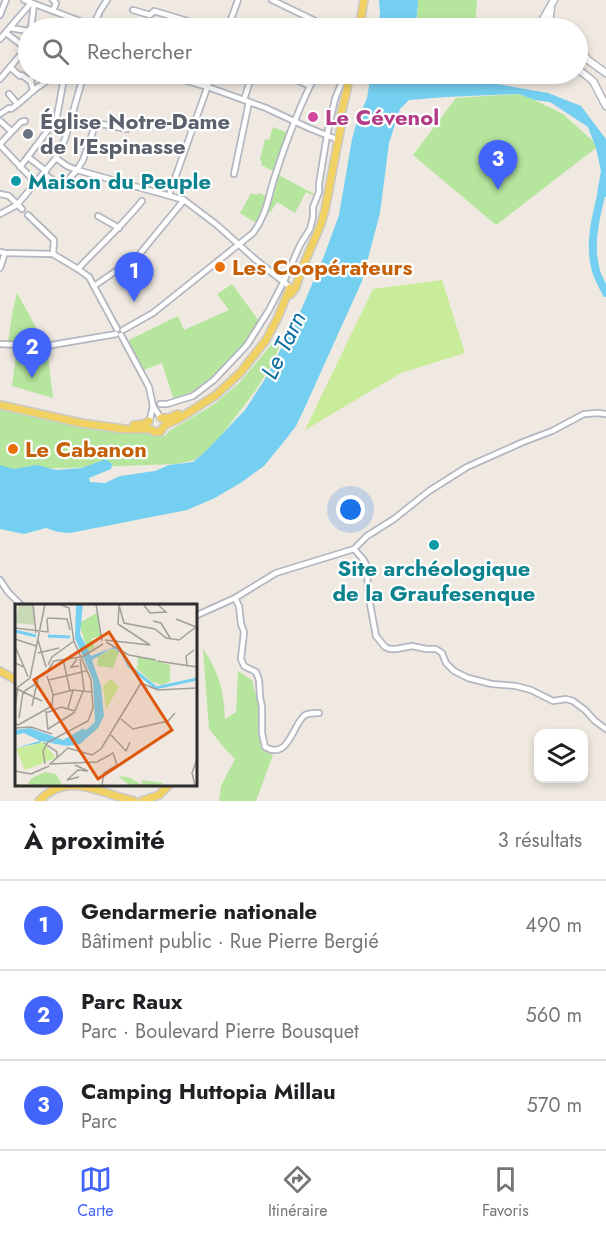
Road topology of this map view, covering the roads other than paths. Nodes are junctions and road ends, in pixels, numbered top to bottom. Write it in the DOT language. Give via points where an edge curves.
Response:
graph roads {
  1 [pos="6,0"];
  2 [pos="24,0"];
  3 [pos="53,0"];
  4 [pos="107,0"];
  5 [pos="238,0"];
  6 [pos="272,0"];
  7 [pos="365,0"];
  8 [pos="552,3"];
  9 [pos="33,4"];
  10 [pos="133,10"];
  11 [pos="53,11"];
  12 [pos="0,15"];
  13 [pos="20,18"];
  14 [pos="31,18"];
  15 [pos="69,18"];
  16 [pos="96,18"];
  17 [pos="178,18"];
  18 [pos="231,18"];
  19 [pos="309,18"];
  20 [pos="361,18"];
  21 [pos="364,18"];
  22 [pos="542,18"];
  23 [pos="550,18"];
  24 [pos="18,20"];
  25 [pos="0,28"];
  26 [pos="8,30"];
  27 [pos="18,30"];
  28 [pos="0,39"];
  29 [pos="18,40"];
  30 [pos="18,59"];
  31 [pos="588,60"];
  32 [pos="10,67"];
  33 [pos="18,74"];
  34 [pos="606,74"];
  35 [pos="588,77"];
  36 [pos="0,79"];
  37 [pos="31,84"];
  38 [pos="44,84"];
  39 [pos="63,84"];
  40 [pos="81,84"];
  41 [pos="197,84"];
  42 [pos="206,84"];
  43 [pos="209,84"];
  44 [pos="250,84"];
  45 [pos="306,84"];
  46 [pos="343,84"];
  47 [pos="348,84"];
  48 [pos="310,86"];
  49 [pos="208,87"];
  50 [pos="33,91"];
  51 [pos="9,94"];
  52 [pos="15,101"];
  53 [pos="246,101"];
  54 [pos="606,105"];
  55 [pos="0,114"];
  56 [pos="341,119"];
  57 [pos="0,121"];
  58 [pos="25,122"];
  59 [pos="295,122"];
  60 [pos="127,129"];
  61 [pos="11,131"];
  62 [pos="327,135"];
  63 [pos="336,139"];
  64 [pos="0,144"];
  65 [pos="28,157"];
  66 [pos="56,158"];
  67 [pos="333,163"];
  68 [pos="20,166"];
  69 [pos="77,170"];
  70 [pos="45,172"];
  71 [pos="234,174"];
  72 [pos="36,183"];
  73 [pos="0,194"];
  74 [pos="168,195"];
  75 [pos="184,200"];
  76 [pos="142,201"];
  77 [pos="326,202"];
  78 [pos="20,207"];
  79 [pos="0,214"];
  80 [pos="28,215"];
  81 [pos="98,216"];
  82 [pos="316,217"];
  83 [pos="119,228"];
  84 [pos="317,231"];
  85 [pos="239,245"];
  86 [pos="2,252"];
  87 [pos="53,254"];
  88 [pos="0,268"];
  89 [pos="78,269"];
  90 [pos="283,281"];
  91 [pos="94,286"];
  92 [pos="292,286"];
  93 [pos="119,332"];
  94 [pos="0,344"];
  95 [pos="160,404"];
  96 [pos="0,405"];
  97 [pos="153,406"];
  98 [pos="606,414"];
  99 [pos="162,420"];
  100 [pos="150,423"];
  101 [pos="354,549"];
  102 [pos="0,580"];
  103 [pos="235,598"];
  104 [pos="20,604"];
  105 [pos="196,616"];
  106 [pos="0,671"];
  107 [pos="15,679"];
  108 [pos="319,713"];
  109 [pos="606,729"];
  110 [pos="65,786"];
  111 [pos="75,786"];
  112 [pos="168,786"];
  113 [pos="39,801"];
  114 [pos="134,801"];
  115 [pos="142,801"];
  1 -- 12 [label="street"];
  2 -- 9 [label="street"];
  3 -- 11 [label="street"];
  4 -- 16 [label="street"];
  5 -- 18 [label="street"];
  6 -- 19 [label="street"];
  7 -- 20 [label="main road"];
  7 -- 21 [label="main road"];
  8 -- 22 [label="street"];
  8 -- 23 [label="street"];
  9 -- 11 [label="street"];
  9 -- 13 [label="street"];
  9 -- 14 [label="street"];
  10 -- 17 [label="street"];
  11 -- 15 [label="street"];
  24 -- 26 [label="street"];
  25 -- 26 [label="street"];
  26 -- 27 [label="street"];
  26 -- 28 [label="street"];
  26 -- 29 [label="street"];
  30 -- 32 [label="street"];
  31 -- 34 [label="street"];
  32 -- 33 [label="street"];
  32 -- 36 [label="street"];
  35 -- 54 [label="street"];
  37 -- 50 [label="street"];
  38 -- 50 [label="street"];
  39 -- 65 [label="street" via="57,116"];
  40 -- 66 [label="street"];
  41 -- 49 [label="street"];
  42 -- 49 [label="street"];
  43 -- 49 [label="street"];
  44 -- 53 [label="street"];
  45 -- 48 [label="street"];
  46 -- 62 [label="street" via="335,99"];
  47 -- 56 [label="main road"];
  48 -- 59 [label="street"];
  49 -- 53 [label="street"];
  49 -- 74 [label="street"];
  50 -- 55 [label="street"];
  51 -- 52 [label="street"];
  53 -- 59 [label="street"];
  53 -- 71 [label="street"];
  55 -- 57 [label="street"];
  56 -- 63 [label="main road"];
  56 -- 67 [label="main road"];
  57 -- 61 [label="street"];
  58 -- 61 [label="street"];
  59 -- 62 [label="street"];
  59 -- 85 [label="street" via="265,213 253,233"];
  60 -- 69 [label="street" via="96,123"];
  61 -- 64 [label="street"];
  62 -- 63 [label="street"];
  62 -- 82 [label="street" via="319,192 313,207"];
  63 -- 67 [label="main road"];
  64 -- 68 [label="street"];
  65 -- 68 [label="street"];
  65 -- 70 [label="street"];
  66 -- 69 [label="street"];
  66 -- 70 [label="street"];
  67 -- 77 [label="main road"];
  68 -- 72 [label="street"];
  69 -- 70 [label="street" via="61,185"];
  69 -- 74 [label="street"];
  70 -- 72 [label="street"];
  72 -- 78 [label="street"];
  73 -- 78 [label="street" via="9,196"];
  74 -- 75 [label="street"];
  75 -- 85 [label="street"];
  75 -- 91 [label="street" via="138,256"];
  76 -- 83 [label="street"];
  77 -- 82 [label="main road"];
  77 -- 84 [label="main road"];
  78 -- 79 [label="street"];
  80 -- 87 [label="street" via="54,240"];
  81 -- 83 [label="street"];
  82 -- 84 [label="main road"];
  82 -- 90 [label="street"];
  83 -- 89 [label="street"];
  84 -- 92 [label="main road"];
  85 -- 90 [label="street"];
  85 -- 93 [label="street" via="153,312"];
  86 -- 87 [label="street"];
  86 -- 88 [label="street"];
  87 -- 89 [label="street"];
  89 -- 91 [label="street"];
  90 -- 92 [label="street"];
  90 -- 95 [label="street" via="246,345 214,380 193,396"];
  91 -- 93 [label="street"];
  92 -- 99 [label="main road" via="266,340 225,388 180,418"];
  93 -- 94 [label="street" via="46,346"];
  93 -- 97 [label="street" via="149,387"];
  96 -- 100 [label="main road" via="81,423"];
  97 -- 99 [label="street"];
  97 -- 100 [label="street"];
  98 -- 101 [label="street" via="584,414 467,467 429,490"];
  99 -- 100 [label="main road" via="155,416"];
  99 -- 100 [label="main road" via="160,432 155,432"];
  101 -- 103 [label="street" via="276,573"];
  101 -- 109 [label="street" via="367,566 376,636 385,647 436,649 454,671 468,678 524,688 553,702 573,701"];
  102 -- 104 [label="street"];
  103 -- 105 [label="street"];
  103 -- 108 [label="street" via="244,632 241,659 259,680 265,747 276,750 285,745 307,713"];
  106 -- 107 [label="main road"];
  110 -- 113 [label="main road" via="51,790"];
  111 -- 114 [label="main road"];
  112 -- 115 [label="main road" via="159,795"];
}
